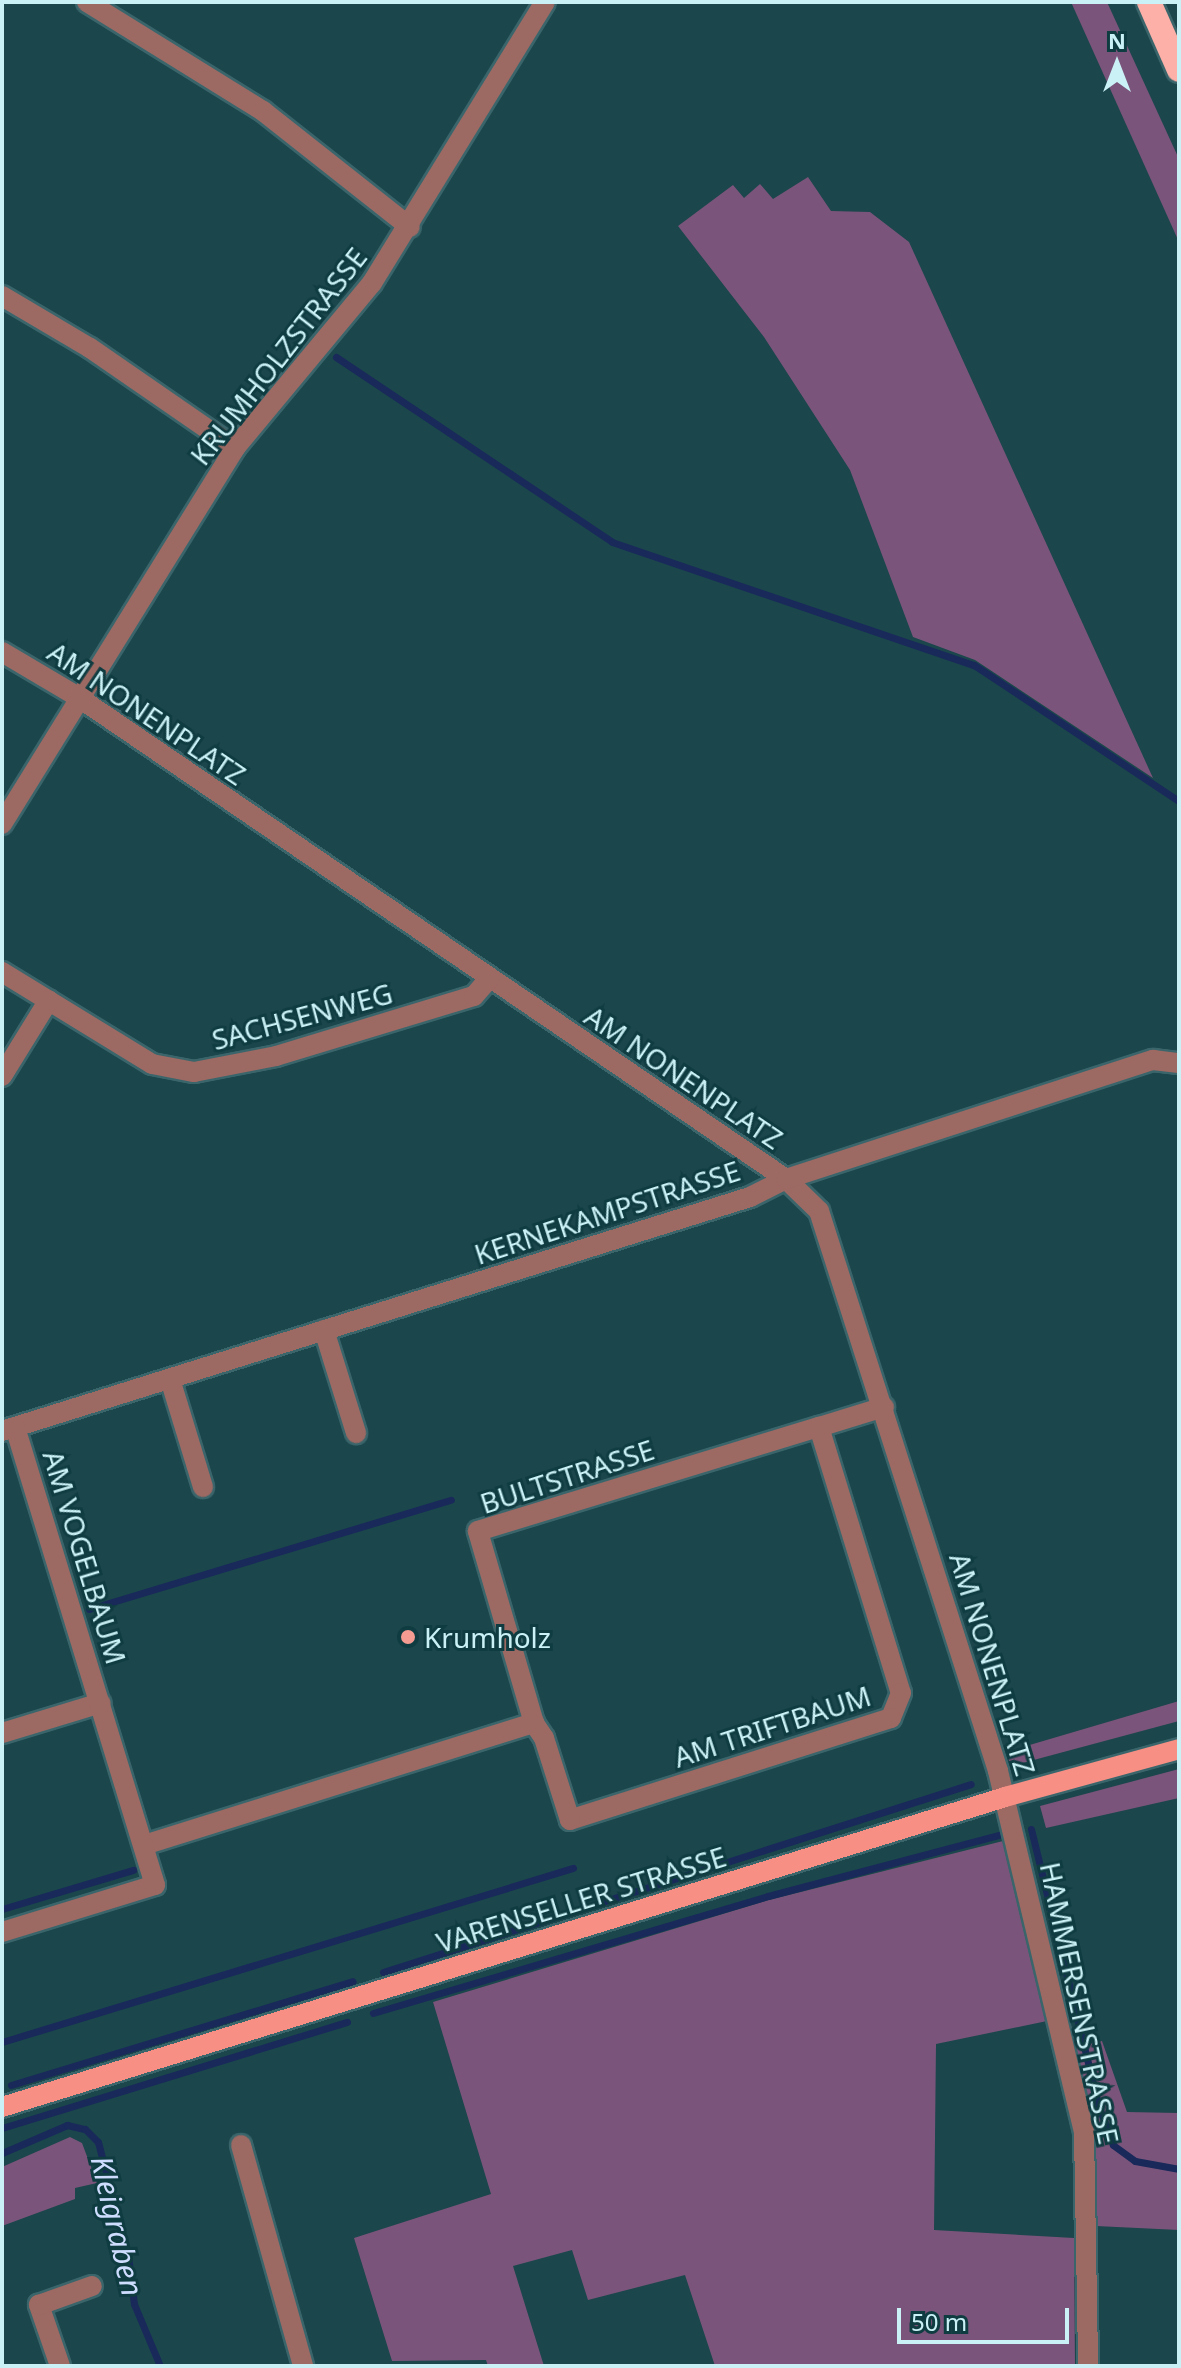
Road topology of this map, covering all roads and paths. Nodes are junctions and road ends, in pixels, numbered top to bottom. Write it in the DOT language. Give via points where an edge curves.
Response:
graph roads {
  1 [pos="87,2"];
  2 [pos="545,2"];
  3 [pos="1149,2"];
  4 [pos="1179,70"];
  5 [pos="410,227"];
  6 [pos="2,296"];
  7 [pos="235,448"];
  8 [pos="2,652"];
  9 [pos="78,697"];
  10 [pos="2,824"];
  11 [pos="2,972"];
  12 [pos="489,979"];
  13 [pos="49,1000"];
  14 [pos="1179,1063"];
  15 [pos="2,1076"];
  16 [pos="786,1179"];
  17 [pos="324,1330"];
  18 [pos="170,1379"];
  19 [pos="884,1407"];
  20 [pos="819,1427"];
  21 [pos="9,1429"];
  22 [pos="356,1433"];
  23 [pos="203,1487"];
  24 [pos="101,1703"];
  25 [pos="534,1723"];
  26 [pos="2,1733"];
  27 [pos="1179,1749"];
  28 [pos="1005,1797"];
  29 [pos="144,1845"];
  30 [pos="2,1932"];
  31 [pos="2,2107"];
  32 [pos="241,2145"];
  33 [pos="92,2286"];
  34 [pos="60,2366"];
  35 [pos="303,2366"];
  36 [pos="1088,2366"];
  1 -- 5 [label="street" via="263,111"];
  2 -- 5 [label="street, KRUMHOLZSTRASSE"];
  3 -- 4 [label="highway"];
  5 -- 7 [label="street, KRUMHOLZSTRASSE" via="372,283"];
  6 -- 7 [label="street" via="90,348"];
  7 -- 9 [label="street, KRUMHOLZSTRASSE"];
  8 -- 9 [label="street, AM NONENPLATZ"];
  9 -- 10 [label="street, KRUMHOLZSTRASSE"];
  9 -- 12 [label="street, AM NONENPLATZ"];
  11 -- 13 [label="street, SACHSENWEG"];
  12 -- 13 [label="street, SACHSENWEG" via="474,996 276,1056 194,1072 152,1064"];
  12 -- 16 [label="street, AM NONENPLATZ"];
  13 -- 15 [label="street"];
  14 -- 16 [label="street, KERNEKAMPSTRASSE" via="1153,1060"];
  16 -- 17 [label="street, KERNEKAMPSTRASSE" via="750,1197"];
  16 -- 19 [label="street, AM NONENPLATZ" via="819,1211"];
  17 -- 18 [label="street, KERNEKAMPSTRASSE"];
  17 -- 22 [label="street"];
  18 -- 21 [label="street, KERNEKAMPSTRASSE"];
  18 -- 23 [label="street"];
  19 -- 20 [label="street, BULTSTRASSE"];
  19 -- 28 [label="street, AM NONENPLATZ"];
  20 -- 25 [label="street, BULTSTRASSE" via="478,1531"];
  20 -- 25 [label="street, AM TRIFTBAUM" via="901,1693 891,1718 570,1820 544,1738"];
  21 -- 24 [label="street, AM VOGELBAUM"];
  24 -- 26 [label="street, AM VOGELBAUM"];
  24 -- 29 [label="street, AM VOGELBAUM"];
  25 -- 29 [label="street"];
  27 -- 28 [label="main road, VARENSELLER STRASSE"];
  28 -- 31 [label="main road, VARENSELLER STRASSE"];
  28 -- 36 [label="street, HAMMERSENSTRASSE" via="1087,2149"];
  29 -- 30 [label="street, AM VOGELBAUM" via="155,1885"];
  32 -- 35 [label="street"];
  33 -- 34 [label="street" via="39,2305"];
}
